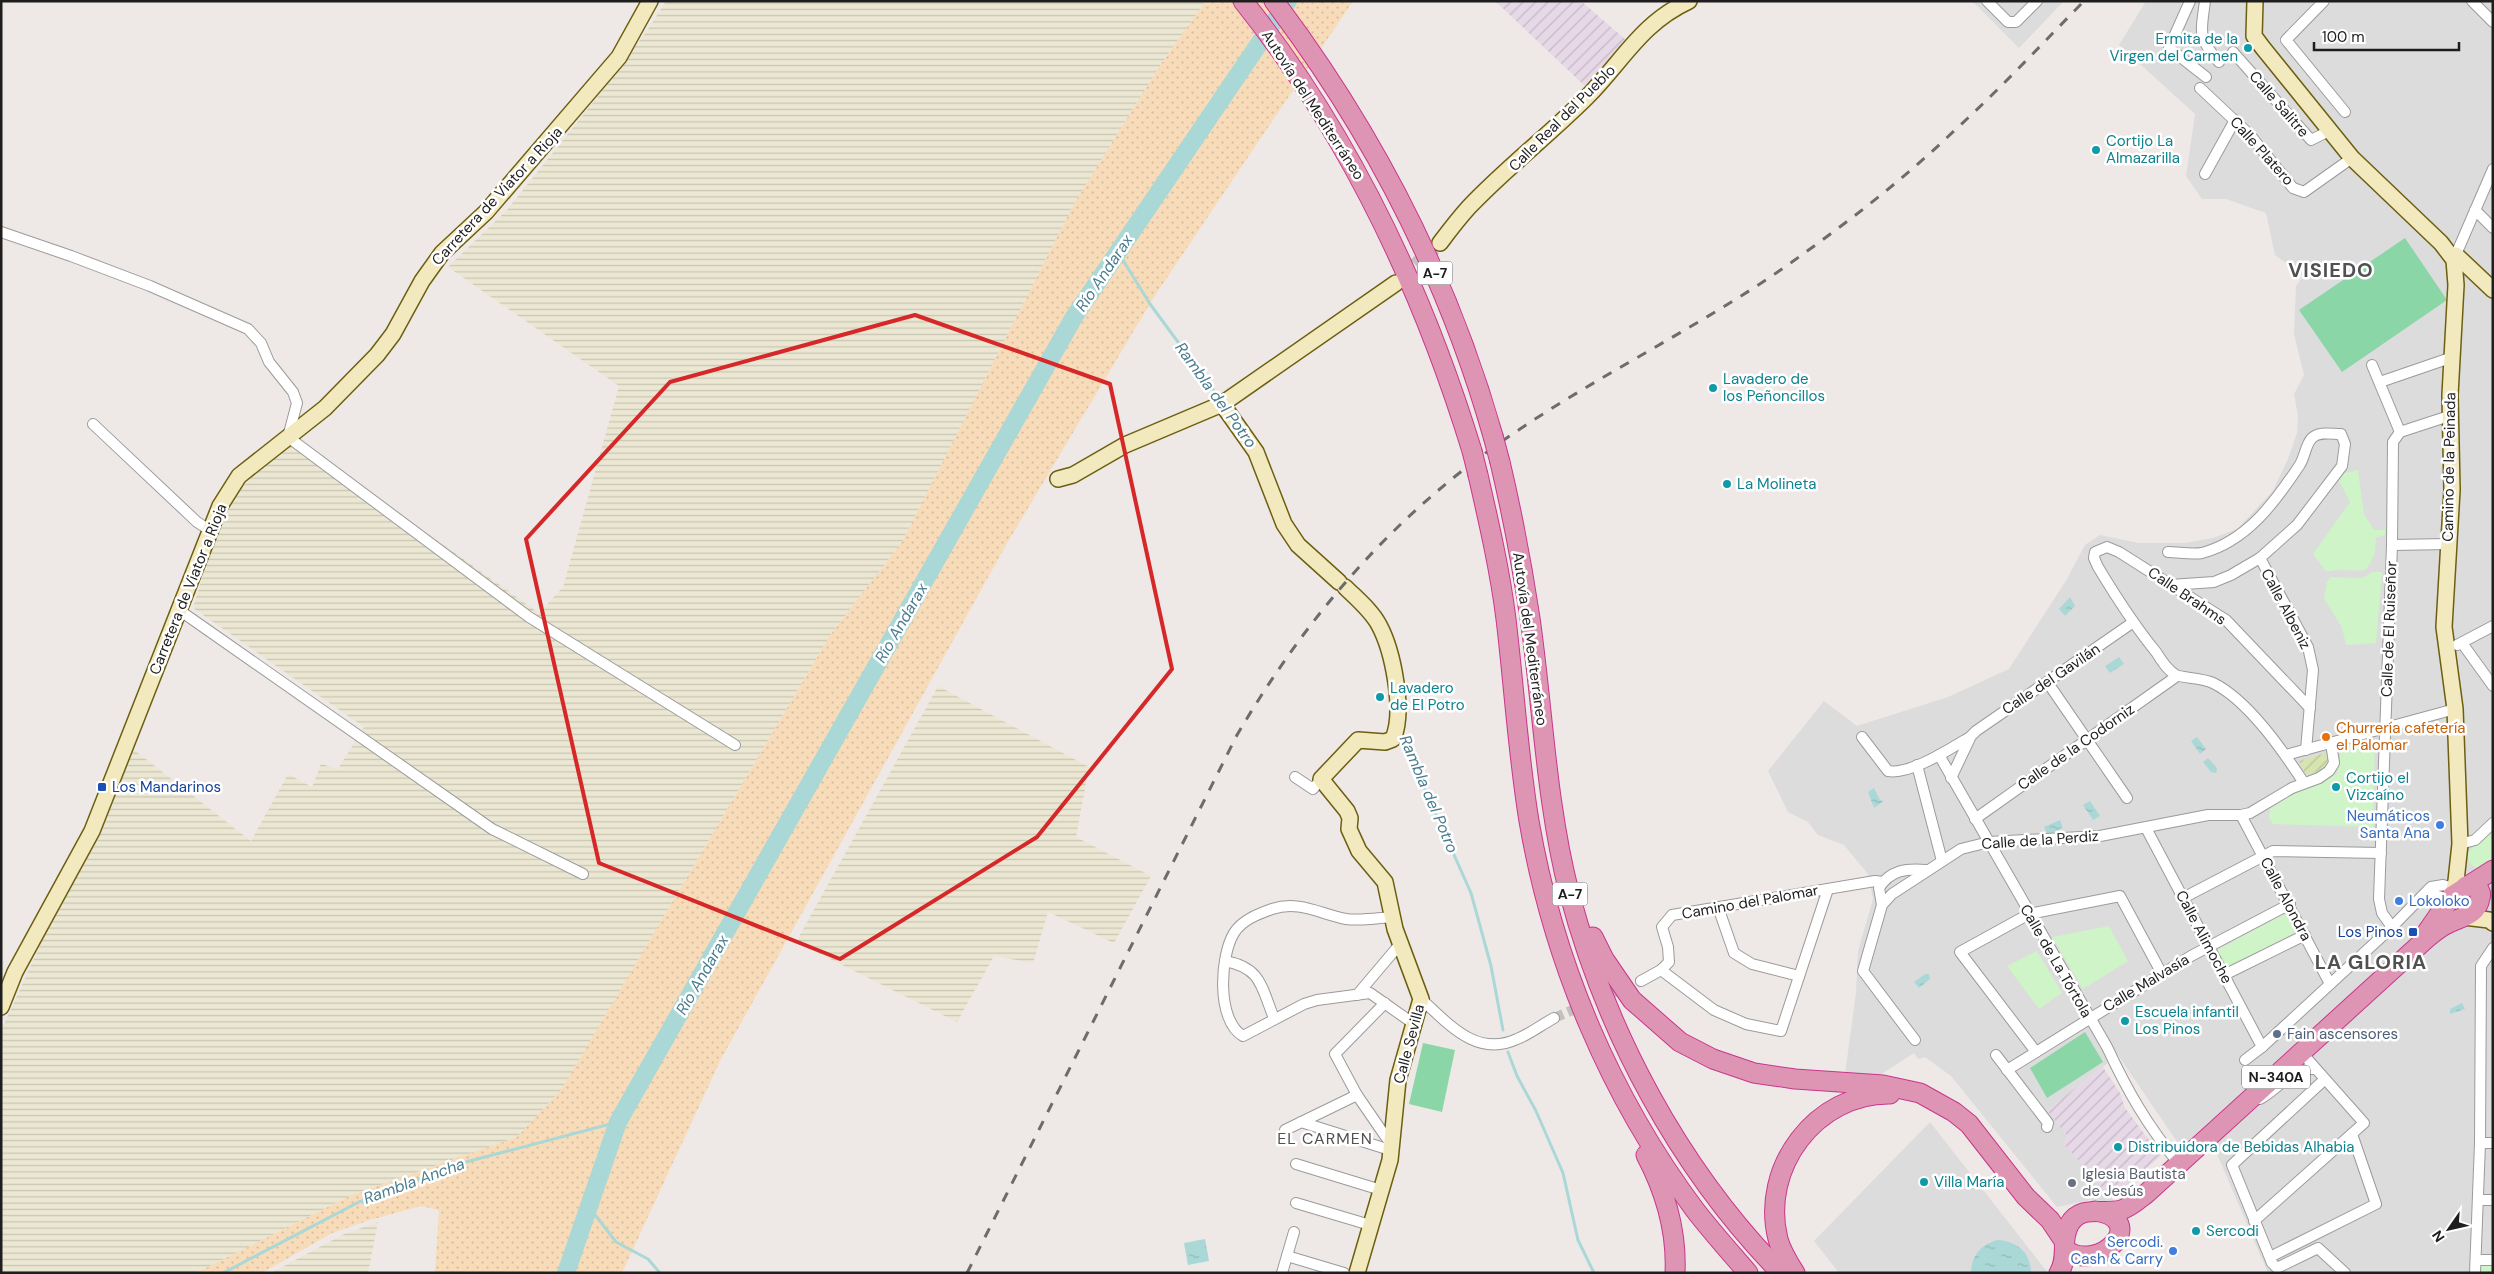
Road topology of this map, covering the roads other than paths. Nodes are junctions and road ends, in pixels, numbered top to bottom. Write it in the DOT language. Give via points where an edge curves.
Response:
graph roads {
  1 [pos="650,1"];
  2 [pos="1243,1"];
  3 [pos="1274,1"];
  4 [pos="1689,1"];
  5 [pos="1987,1"];
  6 [pos="2037,1"];
  7 [pos="2190,1"];
  8 [pos="2204,1"];
  9 [pos="2255,1"];
  10 [pos="2324,1"];
  11 [pos="2472,1"];
  12 [pos="2493,22"];
  13 [pos="2233,52"];
  14 [pos="2219,62"];
  15 [pos="2206,77"];
  16 [pos="2200,88"];
  17 [pos="2345,112"];
  18 [pos="2235,120"];
  19 [pos="2329,131"];
  20 [pos="2352,158"];
  21 [pos="2493,169"];
  22 [pos="2205,174"];
  23 [pos="2475,210"];
  24 [pos="2493,228"];
  25 [pos="1,232"];
  26 [pos="1440,242"];
  27 [pos="2455,257"];
  28 [pos="1396,284"];
  29 [pos="2493,290"];
  30 [pos="2450,358"];
  31 [pos="2372,365"];
  32 [pos="2380,382"];
  33 [pos="1222,404"];
  34 [pos="2452,415"];
  35 [pos="93,424"];
  36 [pos="2400,432"];
  37 [pos="288,437"];
  38 [pos="1058,479"];
  39 [pos="211,531"];
  40 [pos="2449,544"];
  41 [pos="2392,545"];
  42 [pos="2168,552"];
  43 [pos="2260,558"];
  44 [pos="2170,585"];
  45 [pos="179,610"];
  46 [pos="2132,623"];
  47 [pos="2493,626"];
  48 [pos="2462,643"];
  49 [pos="2447,649"];
  50 [pos="2177,676"];
  51 [pos="2048,683"];
  52 [pos="2493,686"];
  53 [pos="2310,708"];
  54 [pos="2455,709"];
  55 [pos="2386,728"];
  56 [pos="1971,736"];
  57 [pos="1862,737"];
  58 [pos="2087,740"];
  59 [pos="2331,743"];
  60 [pos="734,745"];
  61 [pos="2306,750"];
  62 [pos="1939,755"];
  63 [pos="2286,755"];
  64 [pos="1917,765"];
  65 [pos="1295,777"];
  66 [pos="1950,778"];
  67 [pos="1321,779"];
  68 [pos="2304,783"];
  69 [pos="2127,798"];
  70 [pos="2241,815"];
  71 [pos="1974,819"];
  72 [pos="2493,823"];
  73 [pos="2146,828"];
  74 [pos="1989,842"];
  75 [pos="2460,848"];
  76 [pos="2381,852"];
  77 [pos="2264,856"];
  78 [pos="1942,861"];
  79 [pos="1926,870"];
  80 [pos="2493,870"];
  81 [pos="583,874"];
  82 [pos="1883,882"];
  83 [pos="1828,889"];
  84 [pos="1570,892"];
  85 [pos="2423,896"];
  86 [pos="2469,897"];
  87 [pos="2183,898"];
  88 [pos="2290,904"];
  89 [pos="1882,905"];
  90 [pos="1718,907"];
  91 [pos="2029,914"];
  92 [pos="1392,917"];
  93 [pos="2493,923"];
  94 [pos="2392,927"];
  95 [pos="2305,935"];
  96 [pos="1400,944"];
  97 [pos="2209,946"];
  98 [pos="2493,948"];
  99 [pos="1225,961"];
  100 [pos="1661,970"];
  101 [pos="2162,974"];
  102 [pos="2224,975"];
  103 [pos="1799,976"];
  104 [pos="1641,981"];
  105 [pos="2330,984"];
  106 [pos="1357,995"];
  107 [pos="1421,999"];
  108 [pos="1385,1003"];
  109 [pos="1,1007"];
  110 [pos="1274,1018"];
  111 [pos="1554,1018"];
  112 [pos="2089,1018"];
  113 [pos="1414,1024"];
  114 [pos="2481,1035"];
  115 [pos="2493,1035"];
  116 [pos="1915,1040"];
  117 [pos="2262,1047"];
  118 [pos="2481,1050"];
  119 [pos="2493,1050"];
  120 [pos="2036,1052"];
  121 [pos="2302,1053"];
  122 [pos="1996,1055"];
  123 [pos="2245,1060"];
  124 [pos="2314,1068"];
  125 [pos="2007,1070"];
  126 [pos="2324,1080"];
  127 [pos="1621,1094"];
  128 [pos="1357,1095"];
  129 [pos="1938,1102"];
  130 [pos="2241,1109"];
  131 [pos="1301,1122"];
  132 [pos="2048,1127"];
  133 [pos="1286,1130"];
  134 [pos="2352,1134"];
  135 [pos="2480,1143"];
  136 [pos="2493,1143"];
  137 [pos="1390,1147"];
  138 [pos="1296,1164"];
  139 [pos="2180,1164"];
  140 [pos="2020,1188"];
  141 [pos="1381,1190"];
  142 [pos="2147,1193"];
  143 [pos="2478,1200"];
  144 [pos="2493,1200"];
  145 [pos="1296,1203"];
  146 [pos="2085,1212"];
  147 [pos="2254,1221"];
  148 [pos="1370,1225"];
  149 [pos="1294,1232"];
  150 [pos="2120,1239"];
  151 [pos="2065,1246"];
  152 [pos="1287,1256"];
  153 [pos="2270,1257"];
  154 [pos="2476,1260"];
  155 [pos="2493,1260"];
  156 [pos="2090,1267"];
  157 [pos="1282,1273"];
  158 [pos="1344,1273"];
  159 [pos="1357,1273"];
  160 [pos="1675,1273"];
  161 [pos="1748,1273"];
  162 [pos="1782,1273"];
  163 [pos="1795,1273"];
  164 [pos="2060,1273"];
  165 [pos="2070,1273"];
  166 [pos="2345,1273"];
  167 [pos="2475,1273"];
  1 -- 37 [label="street, Carretera de Viator a Rioja" via="619,57 486,212 442,253 377,355 344,392"];
  2 -- 127 [label="highway, Autovía del Mediterráneo / A-7, bridge" via="1284,56 1340,142 1389,234 1446,370 1472,451 1494,546 1506,618 1524,783 1540,872 1582,1011"];
  3 -- 84 [label="highway, Autovía del Mediterráneo / A-7, bridge" via="1356,120 1395,189 1437,277 1474,371 1500,462 1530,619 1551,798"];
  4 -- 26 [label="street, Calle Real del Pueblo" via="1666,13 1638,36 1589,95 1469,207"];
  5 -- 6 [label="street" via="2008,22 2016,22"];
  7 -- 15 [label="street" via="2169,48"];
  8 -- 14 [label="street" via="2201,34 2204,45"];
  9 -- 19 [label="street" via="2254,36"];
  10 -- 17 [label="street" via="2286,40"];
  11 -- 12 [label="street"];
  13 -- 19 [label="street, Calle Salitre" via="2311,140"];
  16 -- 18 [label="street, Calle Platero"];
  18 -- 20 [label="street, Calle Platero" via="2293,188 2304,192"];
  18 -- 22 [label="street"];
  19 -- 20 [label="street"];
  20 -- 27 [label="street"];
  21 -- 23 [label="street"];
  23 -- 24 [label="street"];
  23 -- 27 [label="street"];
  25 -- 37 [label="street" via="150,286 248,329 293,392 297,403"];
  27 -- 29 [label="street"];
  27 -- 30 [label="street, Camino de la Peinada"];
  28 -- 33 [label="street"];
  30 -- 32 [label="street"];
  30 -- 34 [label="street, Camino de la Peinada"];
  31 -- 32 [label="street"];
  32 -- 36 [label="street"];
  33 -- 38 [label="street" via="1125,445 1073,475"];
  33 -- 67 [label="street" via="1256,452 1284,524 1298,545 1379,625 1396,678 1398,727 1393,739 1385,742 1358,740"];
  34 -- 36 [label="street"];
  34 -- 40 [label="street, Camino de la Peinada"];
  35 -- 39 [label="street" via="197,522"];
  36 -- 41 [label="street, Calle de El Ruiseñor" via="2393,442"];
  37 -- 39 [label="street, Carretera de Viator a Rioja" via="239,476 220,506"];
  37 -- 60 [label="street" via="529,617"];
  39 -- 45 [label="street, Carretera de Viator a Rioja"];
  40 -- 41 [label="street"];
  40 -- 49 [label="street, Camino de la Peinada" via="2444,628"];
  41 -- 55 [label="street, Calle de El Ruiseñor"];
  42 -- 43 [label="street" via="2200,553 2220,546 2248,529 2279,497 2302,462 2310,439 2319,433 2341,434 2345,444 2342,466 2297,525"];
  43 -- 44 [label="street" via="2214,582"];
  43 -- 53 [label="street, Calle Albeniz" via="2308,647 2313,670"];
  44 -- 46 [label="street, Calle Brahms" via="2119,552 2107,547 2095,552 2098,567"];
  44 -- 53 [label="street, Calle Brahms" via="2226,620"];
  45 -- 81 [label="street" via="492,829"];
  45 -- 109 [label="street, Carretera de Viator a Rioja" via="92,831 37,929"];
  46 -- 50 [label="street"];
  46 -- 51 [label="street, Calle del Gavilán"];
  47 -- 48 [label="street"];
  48 -- 49 [label="street"];
  48 -- 52 [label="street"];
  49 -- 54 [label="street, Camino de la Peinada"];
  50 -- 58 [label="street, Calle de la Codorniz"];
  50 -- 63 [label="street" via="2211,682 2231,693"];
  51 -- 56 [label="street, Calle del Gavilán"];
  51 -- 58 [label="street"];
  53 -- 61 [label="street, Calle Albeniz"];
  54 -- 55 [label="street"];
  54 -- 75 [label="street, Camino de la Peinada"];
  55 -- 59 [label="street"];
  55 -- 76 [label="street, Calle de El Ruiseñor"];
  56 -- 62 [label="street, Calle del Gavilán"];
  56 -- 66 [label="street, Calle del Gavilán"];
  57 -- 64 [label="street, Calle del Gavilán" via="1888,771"];
  58 -- 69 [label="street"];
  58 -- 71 [label="street, Calle de la Codorniz"];
  59 -- 61 [label="street"];
  59 -- 68 [label="street, Calle de la Perdiz" via="2334,763 2329,771"];
  61 -- 63 [label="street"];
  62 -- 64 [label="street, Calle del Gavilán"];
  62 -- 66 [label="street, Calle de La Tórtola"];
  63 -- 68 [label="street"];
  64 -- 78 [label="street"];
  65 -- 67 [label="street" via="1313,789"];
  66 -- 71 [label="street, Calle de La Tórtola"];
  67 -- 92 [label="street, Calle Sevilla" via="1347,811 1349,830 1359,852 1385,882"];
  68 -- 70 [label="street, Calle de la Perdiz"];
  70 -- 73 [label="street, Calle de la Perdiz" via="2208,814"];
  70 -- 77 [label="street, Calle Alondra"];
  71 -- 74 [label="street, Calle de La Tórtola"];
  72 -- 75 [label="street" via="2475,840"];
  73 -- 74 [label="street, Calle de la Perdiz" via="2071,839"];
  73 -- 87 [label="street, Calle Alimoche"];
  74 -- 78 [label="street, Calle de la Perdiz" via="1961,849"];
  74 -- 91 [label="street, Calle de La Tórtola"];
  75 -- 86 [label="street, Camino de la Peinada"];
  76 -- 77 [label="street" via="2273,851"];
  76 -- 94 [label="street, Calle de El Ruiseñor" via="2379,899 2382,913"];
  77 -- 87 [label="street"];
  77 -- 88 [label="street, Calle Alondra"];
  78 -- 79 [label="street, Calle de la Perdiz"];
  79 -- 82 [label="street, Camino del Palomar" via="1907,868"];
  79 -- 89 [label="street, Calle de la Perdiz"];
  80 -- 86 [label="highway, N-340A"];
  82 -- 83 [label="street, Camino del Palomar"];
  82 -- 89 [label="street" via="1879,888"];
  83 -- 90 [label="street, Camino del Palomar"];
  83 -- 103 [label="street"];
  84 -- 129 [label="highway" via="1584,913 1604,959 1632,1000 1680,1042 1713,1059 1754,1073 1883,1085 1920,1093"];
  84 -- 162 [label="highway, Autovía del Mediterráneo / A-7" via="1601,988 1646,1085 1693,1164"];
  85 -- 86 [label="street"];
  85 -- 86 [label="street" via="2431,887 2443,885"];
  85 -- 94 [label="street"];
  86 -- 93 [label="street"];
  86 -- 121 [label="highway, N-340A"];
  87 -- 97 [label="street, Calle Alimoche"];
  88 -- 95 [label="street, Calle Alondra"];
  88 -- 97 [label="street, Calle Malvasía"];
  89 -- 116 [label="street" via="1863,971"];
  90 -- 100 [label="street, Camino del Palomar" via="1672,915 1667,919 1662,926 1668,962"];
  90 -- 103 [label="street" via="1734,954 1752,964"];
  91 -- 101 [label="street" via="2120,896"];
  91 -- 112 [label="street, Calle de La Tórtola"];
  91 -- 120 [label="street" via="1960,952"];
  92 -- 96 [label="street, Calle Sevilla"];
  92 -- 99 [label="street" via="1348,919 1288,905 1242,924 1228,944"];
  94 -- 105 [label="street"];
  95 -- 102 [label="street"];
  95 -- 105 [label="street, Calle Alondra"];
  96 -- 106 [label="street"];
  96 -- 107 [label="street, Calle Sevilla"];
  97 -- 101 [label="street, Calle Malvasía"];
  97 -- 102 [label="street, Calle Alimoche"];
  98 -- 114 [label="street" via="2481,966"];
  99 -- 110 [label="street" via="1243,965 1259,980"];
  99 -- 110 [label="street" via="1222,978 1235,1031 1242,1036"];
  100 -- 103 [label="street" via="1714,1010 1746,1024 1781,1031"];
  100 -- 104 [label="street"];
  101 -- 112 [label="street, Calle Malvasía"];
  102 -- 117 [label="street, Calle Alimoche"];
  105 -- 117 [label="street"];
  106 -- 108 [label="street" via="1370,993"];
  106 -- 110 [label="street" via="1317,1000"];
  107 -- 111 [label="street" via="1459,1035 1486,1043 1502,1044 1515,1040"];
  107 -- 113 [label="street, Calle Sevilla"];
  108 -- 113 [label="street"];
  108 -- 128 [label="street" via="1335,1054"];
  112 -- 120 [label="street, Calle Malvasía"];
  112 -- 139 [label="street, Calle de La Tórtola" via="2140,1112"];
  113 -- 137 [label="street, Calle Sevilla" via="1398,1080"];
  114 -- 115 [label="street"];
  114 -- 118 [label="street"];
  117 -- 123 [label="street"];
  118 -- 119 [label="street"];
  118 -- 135 [label="street"];
  120 -- 125 [label="street, Calle Malvasía"];
  121 -- 124 [label="street"];
  121 -- 130 [label="highway, N-340A"];
  122 -- 125 [label="street"];
  124 -- 126 [label="street"];
  124 -- 130 [label="street" via="2300,1070 2274,1091"];
  125 -- 132 [label="street"];
  126 -- 134 [label="street" via="2364,1123"];
  126 -- 147 [label="street" via="2232,1165"];
  127 -- 160 [label="highway" via="1629,1123 1655,1173 1668,1208"];
  127 -- 161 [label="highway, Autovía del Mediterráneo / A-7" via="1696,1211"];
  128 -- 131 [label="street"];
  128 -- 137 [label="street"];
  129 -- 140 [label="highway" via="1969,1124"];
  129 -- 163 [label="highway" via="1881,1094 1856,1099 1837,1106 1801,1137 1788,1155 1777,1185 1774,1214 1778,1239"];
  130 -- 139 [label="highway, N-340A"];
  131 -- 133 [label="street"];
  131 -- 137 [label="street"];
  134 -- 147 [label="street"];
  134 -- 153 [label="street" via="2376,1204"];
  135 -- 136 [label="street"];
  135 -- 143 [label="street"];
  137 -- 141 [label="street, Calle Sevilla"];
  138 -- 141 [label="street"];
  139 -- 142 [label="highway, N-340A"];
  140 -- 146 [label="highway" via="2043,1207 2059,1214"];
  140 -- 151 [label="highway" via="2050,1220"];
  141 -- 148 [label="street, Calle Sevilla"];
  142 -- 146 [label="highway, N-340A" via="2127,1208"];
  142 -- 150 [label="highway, N-340A" via="2126,1220"];
  143 -- 144 [label="street"];
  143 -- 154 [label="street"];
  145 -- 148 [label="street"];
  146 -- 150 [label="highway" via="2102,1212 2110,1217"];
  146 -- 151 [label="highway" via="2068,1226"];
  147 -- 153 [label="street"];
  148 -- 159 [label="street, Calle Sevilla"];
  149 -- 152 [label="street"];
  150 -- 156 [label="highway, N-340A" via="2120,1247 2114,1257 2103,1265"];
  151 -- 156 [label="highway" via="2076,1262"];
  151 -- 164 [label="highway" via="2066,1259"];
  152 -- 157 [label="street"];
  152 -- 158 [label="street"];
  153 -- 166 [label="street" via="2277,1268 2318,1248"];
  154 -- 155 [label="street"];
  154 -- 167 [label="street"];
  156 -- 165 [label="highway, N-340A"];
}
